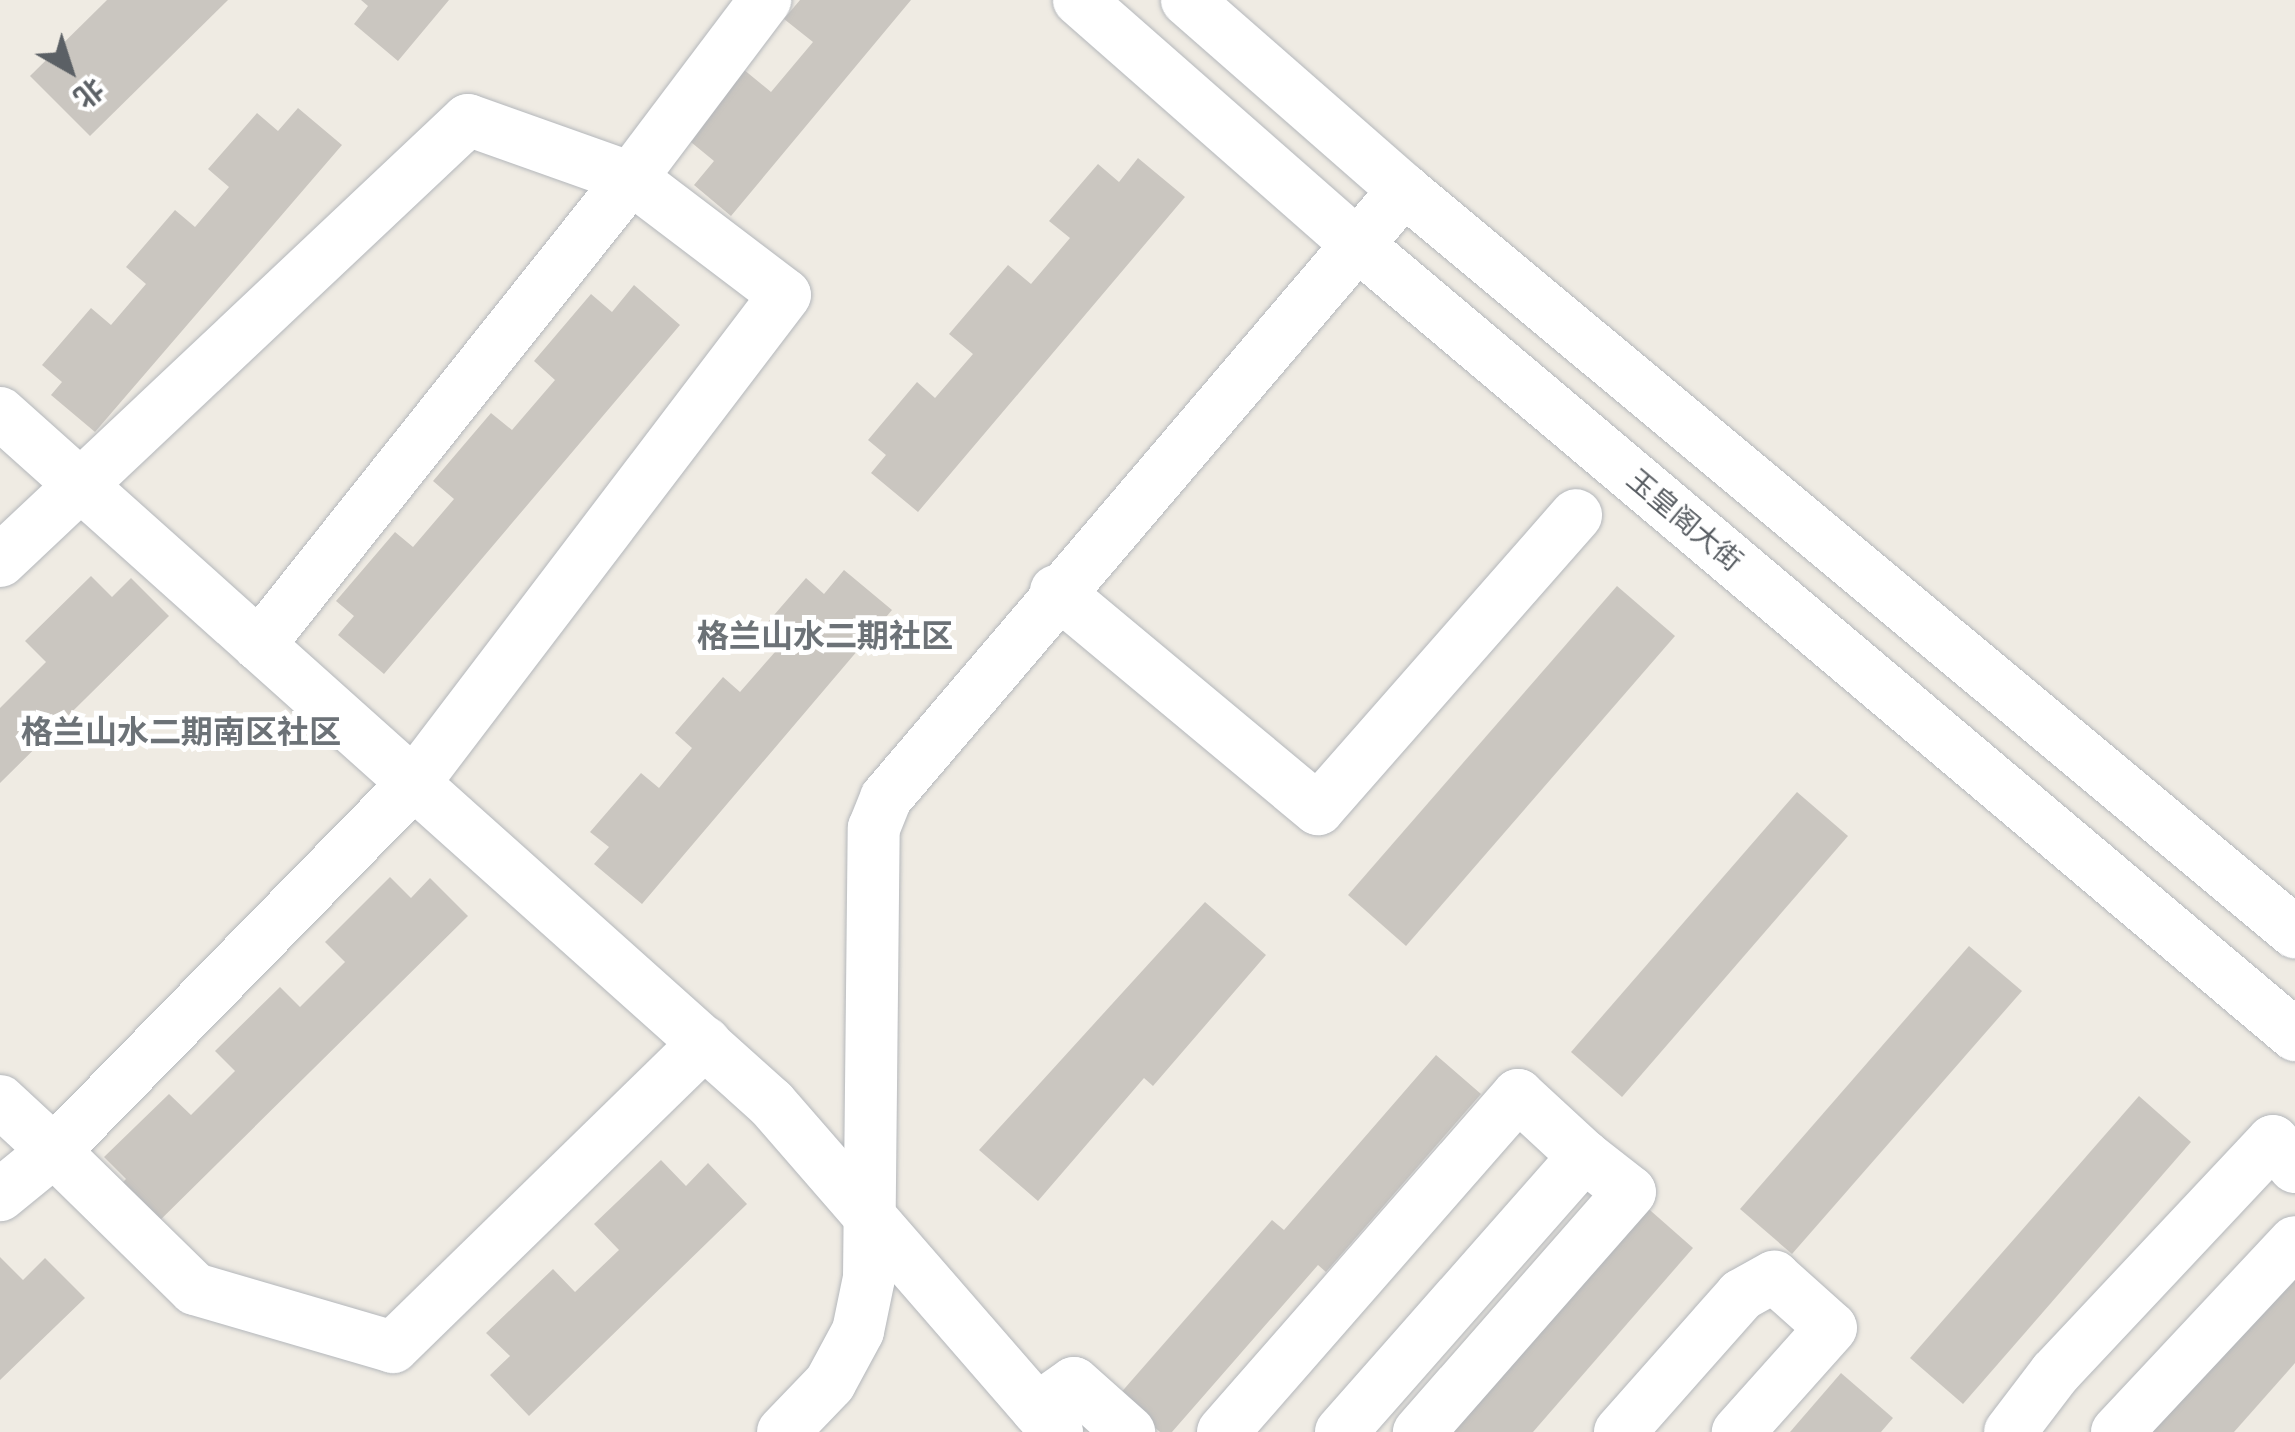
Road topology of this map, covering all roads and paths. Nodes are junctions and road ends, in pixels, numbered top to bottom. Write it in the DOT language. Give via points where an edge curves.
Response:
graph roads {
  1 [pos="765,0"];
  2 [pos="1079,0"];
  3 [pos="1187,0"];
  4 [pos="631,178"];
  5 [pos="1404,190"];
  6 [pos="1358,244"];
  7 [pos="0,413"];
  8 [pos="80,484"];
  9 [pos="1576,514"];
  10 [pos="0,560"];
  11 [pos="1056,592"];
  12 [pos="259,645"];
  13 [pos="414,784"];
  14 [pos="2295,932"];
  15 [pos="2295,1035"];
  16 [pos="704,1044"];
  17 [pos="0,1101"];
  18 [pos="54,1150"];
  19 [pos="1584,1156"];
  20 [pos="2295,1167"];
  21 [pos="0,1194"];
  22 [pos="872,1218"];
  23 [pos="2295,1242"];
  24 [pos="1047,1420"];
  25 [pos="783,1432"];
  26 [pos="1128,1432"];
  27 [pos="1223,1432"];
  28 [pos="1341,1432"];
  29 [pos="1419,1432"];
  30 [pos="1620,1432"];
  31 [pos="1738,1432"];
  32 [pos="2010,1432"];
  33 [pos="2117,1432"];
  1 -- 4 [label="street"];
  2 -- 6 [label="street, 玉皇阁大街"];
  3 -- 5 [label="street"];
  4 -- 8 [label="street" via="468,120"];
  4 -- 12 [label="street"];
  4 -- 13 [label="street" via="784,295"];
  5 -- 6 [label="street"];
  5 -- 14 [label="street"];
  6 -- 11 [label="street"];
  6 -- 15 [label="street, 玉皇阁大街"];
  7 -- 8 [label="street"];
  8 -- 10 [label="street"];
  8 -- 12 [label="street"];
  9 -- 11 [label="street" via="1318,808"];
  11 -- 22 [label="street" via="886,798 874,828"];
  12 -- 13 [label="street"];
  13 -- 16 [label="street"];
  13 -- 18 [label="street"];
  16 -- 18 [label="street" via="393,1347 194,1289"];
  16 -- 22 [label="street" via="771,1103"];
  17 -- 18 [label="street"];
  18 -- 21 [label="street"];
  19 -- 27 [label="street" via="1518,1095"];
  19 -- 28 [label="street"];
  19 -- 29 [label="street" via="1630,1192"];
  20 -- 32 [label="street" via="2272,1141 2055,1373"];
  22 -- 24 [label="street"];
  22 -- 25 [label="street" via="858,1331 830,1383"];
  23 -- 33 [label="street"];
  24 -- 26 [label="street" via="1074,1383"];
  30 -- 31 [label="street" via="1740,1295 1774,1277 1831,1328"];
}
